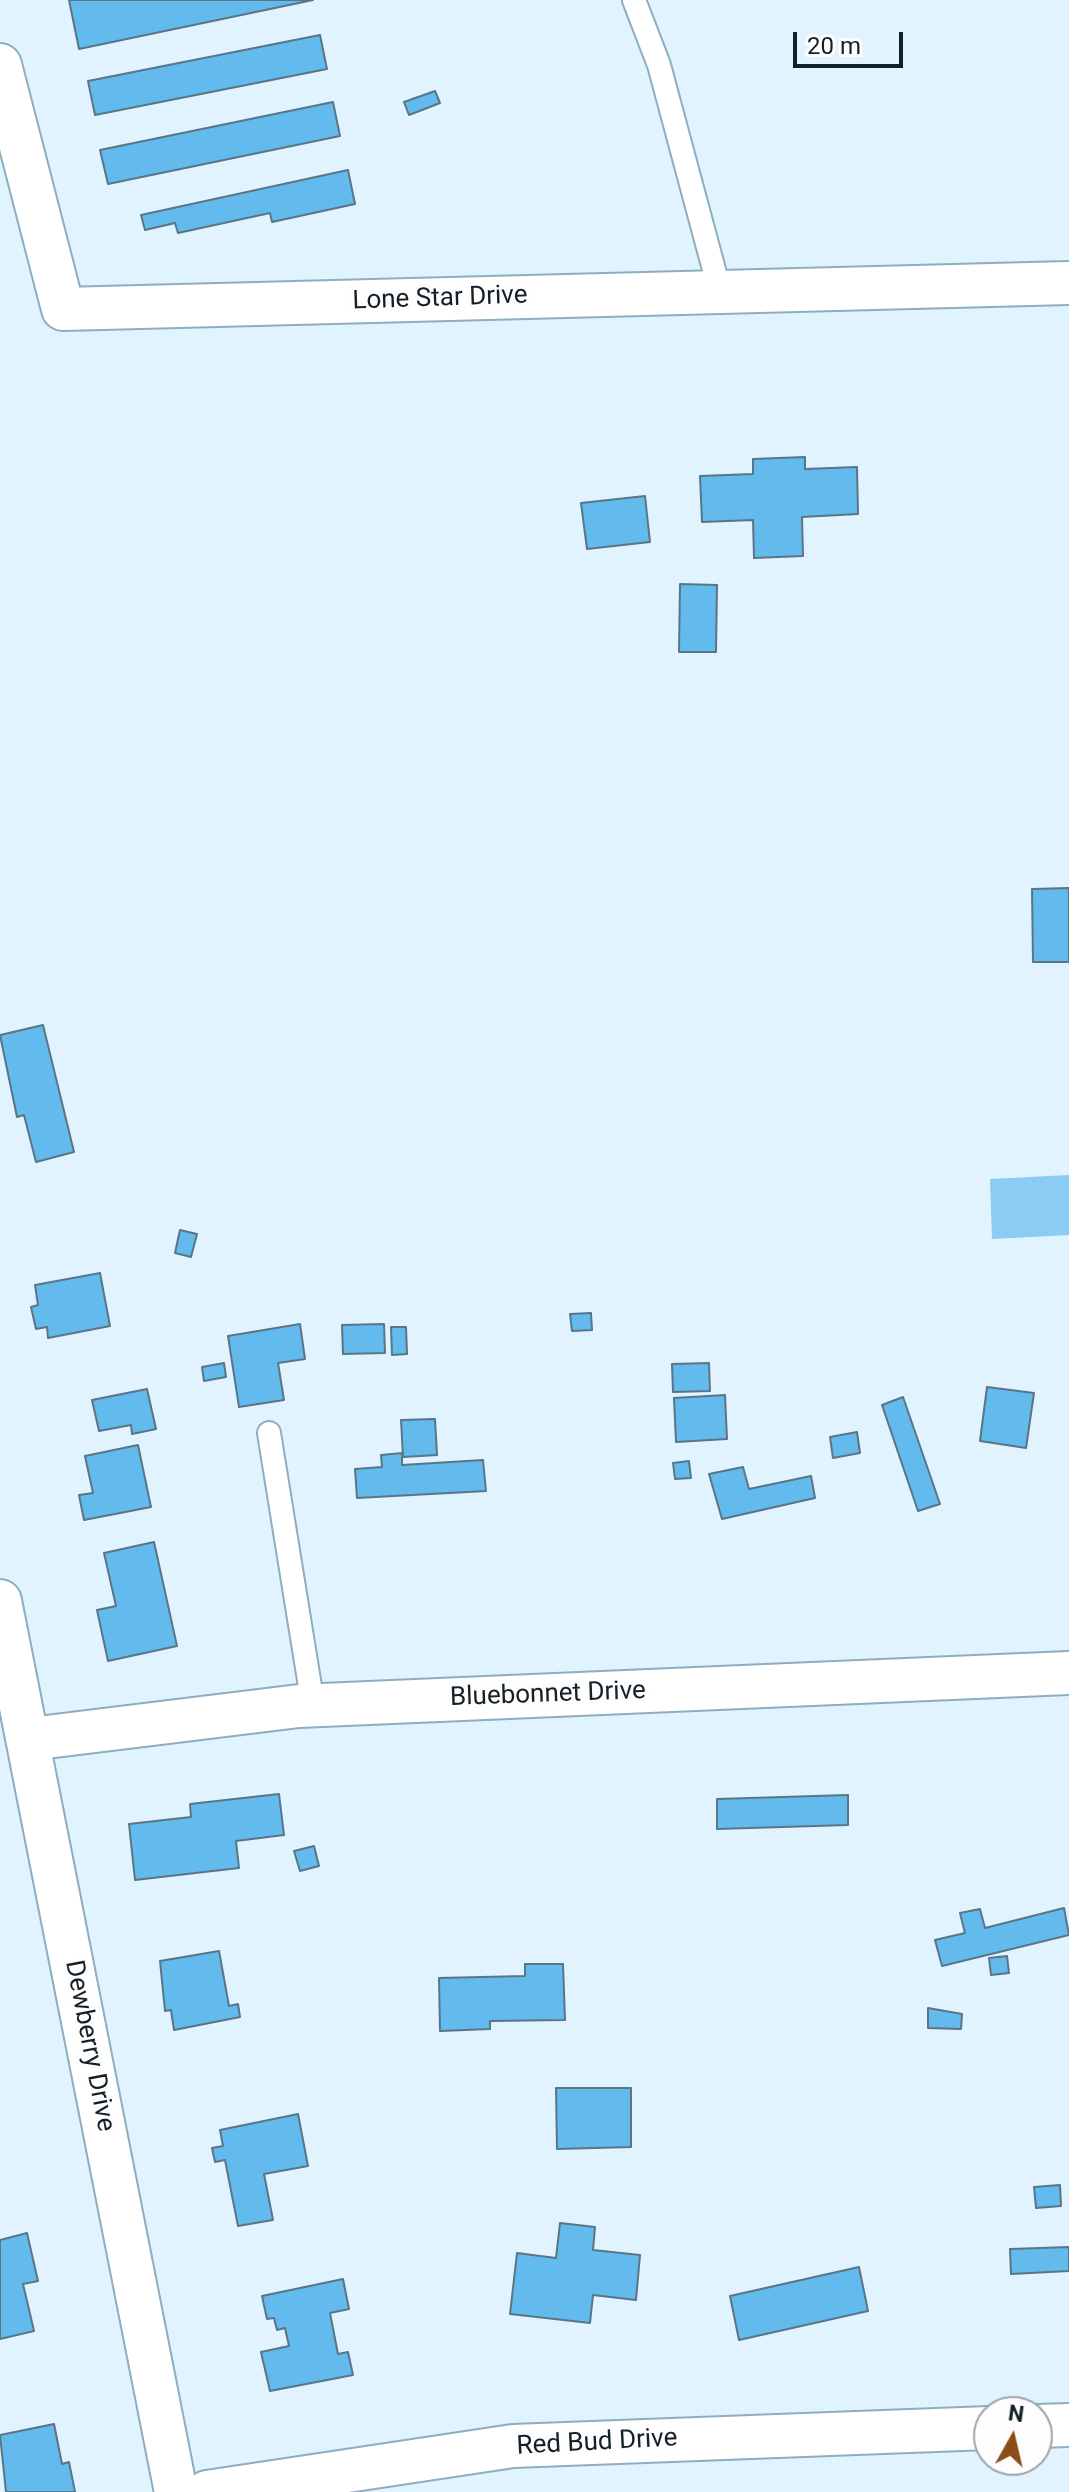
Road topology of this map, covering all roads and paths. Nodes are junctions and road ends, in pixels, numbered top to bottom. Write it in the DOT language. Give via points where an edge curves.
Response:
graph roads {
  1 [pos="634,0"];
  2 [pos="0,65"];
  3 [pos="1069,283"];
  4 [pos="720,292"];
  5 [pos="269,1433"];
  6 [pos="0,1601"];
  7 [pos="1069,1673"];
  8 [pos="313,1705"];
  9 [pos="30,1739"];
  10 [pos="973,2429"];
  11 [pos="176,2492"];
  12 [pos="207,2492"];
  1 -- 4 [label="lane" via="659,65"];
  2 -- 4 [label="street, Lone Star Drive" via="63,309"];
  3 -- 4 [label="street, Lone Star Drive"];
  5 -- 8 [label="lane"];
  6 -- 9 [label="street, Dewberry Drive"];
  7 -- 8 [label="street, Bluebonnet Drive"];
  8 -- 9 [label="street, Bluebonnet Drive"];
  9 -- 11 [label="street, Dewberry Drive"];
  10 -- 12 [label="street, Red Bud Drive" via="513,2446"];
}
